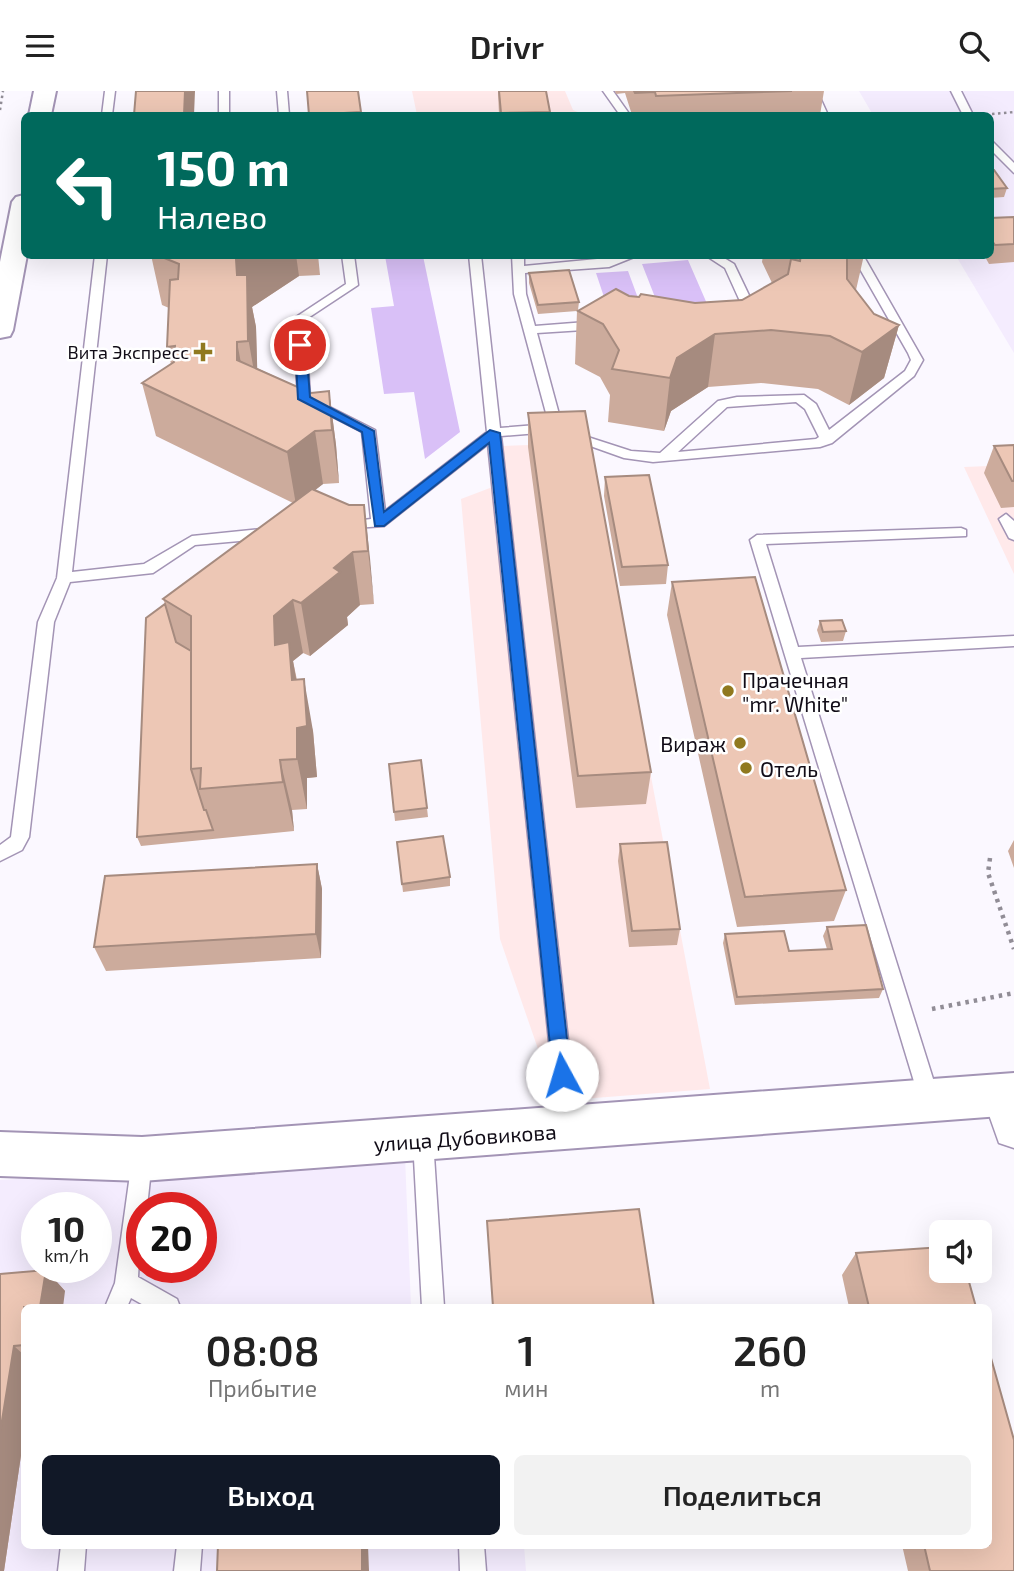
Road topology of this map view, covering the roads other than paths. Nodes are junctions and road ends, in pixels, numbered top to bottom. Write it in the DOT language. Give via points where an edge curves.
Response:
graph roads {
  1 [pos="45,91"];
  2 [pos="110,91"];
  3 [pos="224,91"];
  4 [pos="282,91"];
  5 [pos="608,91"];
  6 [pos="812,91"];
  7 [pos="956,91"];
  8 [pos="41,112"];
  9 [pos="107,112"];
  10 [pos="224,112"];
  11 [pos="284,112"];
  12 [pos="623,112"];
  13 [pos="822,112"];
  14 [pos="966,112"];
  15 [pos="994,148"];
  16 [pos="1014,170"];
  17 [pos="21,216"];
  18 [pos="15,244"];
  19 [pos="101,259"];
  20 [pos="349,259"];
  21 [pos="475,259"];
  22 [pos="518,259"];
  23 [pos="623,259"];
  24 [pos="718,259"];
  25 [pos="860,259"];
  26 [pos="519,270"];
  27 [pos="619,324"];
  28 [pos="734,326"];
  29 [pos="0,330"];
  30 [pos="530,330"];
  31 [pos="555,428"];
  32 [pos="494,433"];
  33 [pos="827,440"];
  34 [pos="664,457"];
  35 [pos="1006,519"];
  36 [pos="379,523"];
  37 [pos="326,528"];
  38 [pos="286,531"];
  39 [pos="961,533"];
  40 [pos="1014,535"];
  41 [pos="64,578"];
  42 [pos="1014,641"];
  43 [pos="793,653"];
  44 [pos="0,854"];
  45 [pos="929,1098"];
  46 [pos="1010,1106"];
  47 [pos="568,1130"];
  48 [pos="422,1140"];
  49 [pos="0,1154"];
  50 [pos="142,1160"];
  51 [pos="138,1192"];
  52 [pos="126,1283"];
  53 [pos="117,1304"];
  54 [pos="164,1304"];
  55 [pos="433,1304"];
  56 [pos="74,1549"];
  57 [pos="190,1549"];
  58 [pos="471,1549"];
  59 [pos="71,1571"];
  60 [pos="187,1571"];
  61 [pos="473,1571"];
  1 -- 8 [label="street"];
  2 -- 9 [label="lane"];
  3 -- 10 [label="lane"];
  4 -- 11 [label="lane"];
  5 -- 12 [label="lane"];
  6 -- 13 [label="lane"];
  7 -- 14 [label="lane"];
  15 -- 16 [label="lane"];
  17 -- 18 [label="street"];
  18 -- 29 [label="street"];
  19 -- 41 [label="lane"];
  20 -- 36 [label="lane" via="352,285 299,319 304,399 368,431"];
  21 -- 32 [label="lane"];
  22 -- 26 [label="lane"];
  23 -- 26 [label="lane" via="609,264"];
  24 -- 28 [label="lane" via="730,265 750,310 749,318"];
  25 -- 33 [label="lane" via="917,360 910,373"];
  26 -- 30 [label="lane"];
  27 -- 30 [label="lane"];
  30 -- 31 [label="lane"];
  31 -- 32 [label="lane"];
  31 -- 34 [label="lane" via="562,435 629,454"];
  32 -- 36 [label="lane"];
  32 -- 47 [label="lane"];
  33 -- 34 [label="lane"];
  33 -- 34 [label="lane" via="811,407 799,398 737,401 723,404"];
  35 -- 40 [label="lane"];
  36 -- 37 [label="lane"];
  38 -- 41 [label="lane" via="206,538 148,569"];
  39 -- 43 [label="lane" via="757,540"];
  41 -- 44 [label="lane" via="46,622 20,837 16,845"];
  42 -- 43 [label="lane"];
  43 -- 45 [label="lane"];
  45 -- 46 [label="street, улица Дубовикова"];
  45 -- 47 [label="street, улица Дубовикова"];
  47 -- 48 [label="street, улица Дубовикова"];
  48 -- 50 [label="street, улица Дубовикова"];
  48 -- 55 [label="lane"];
  49 -- 50 [label="street, улица Дубовикова"];
  50 -- 51 [label="lane"];
  52 -- 53 [label="lane"];
  52 -- 54 [label="lane"];
  56 -- 59 [label="lane"];
  57 -- 60 [label="lane"];
  58 -- 61 [label="lane"];
}
